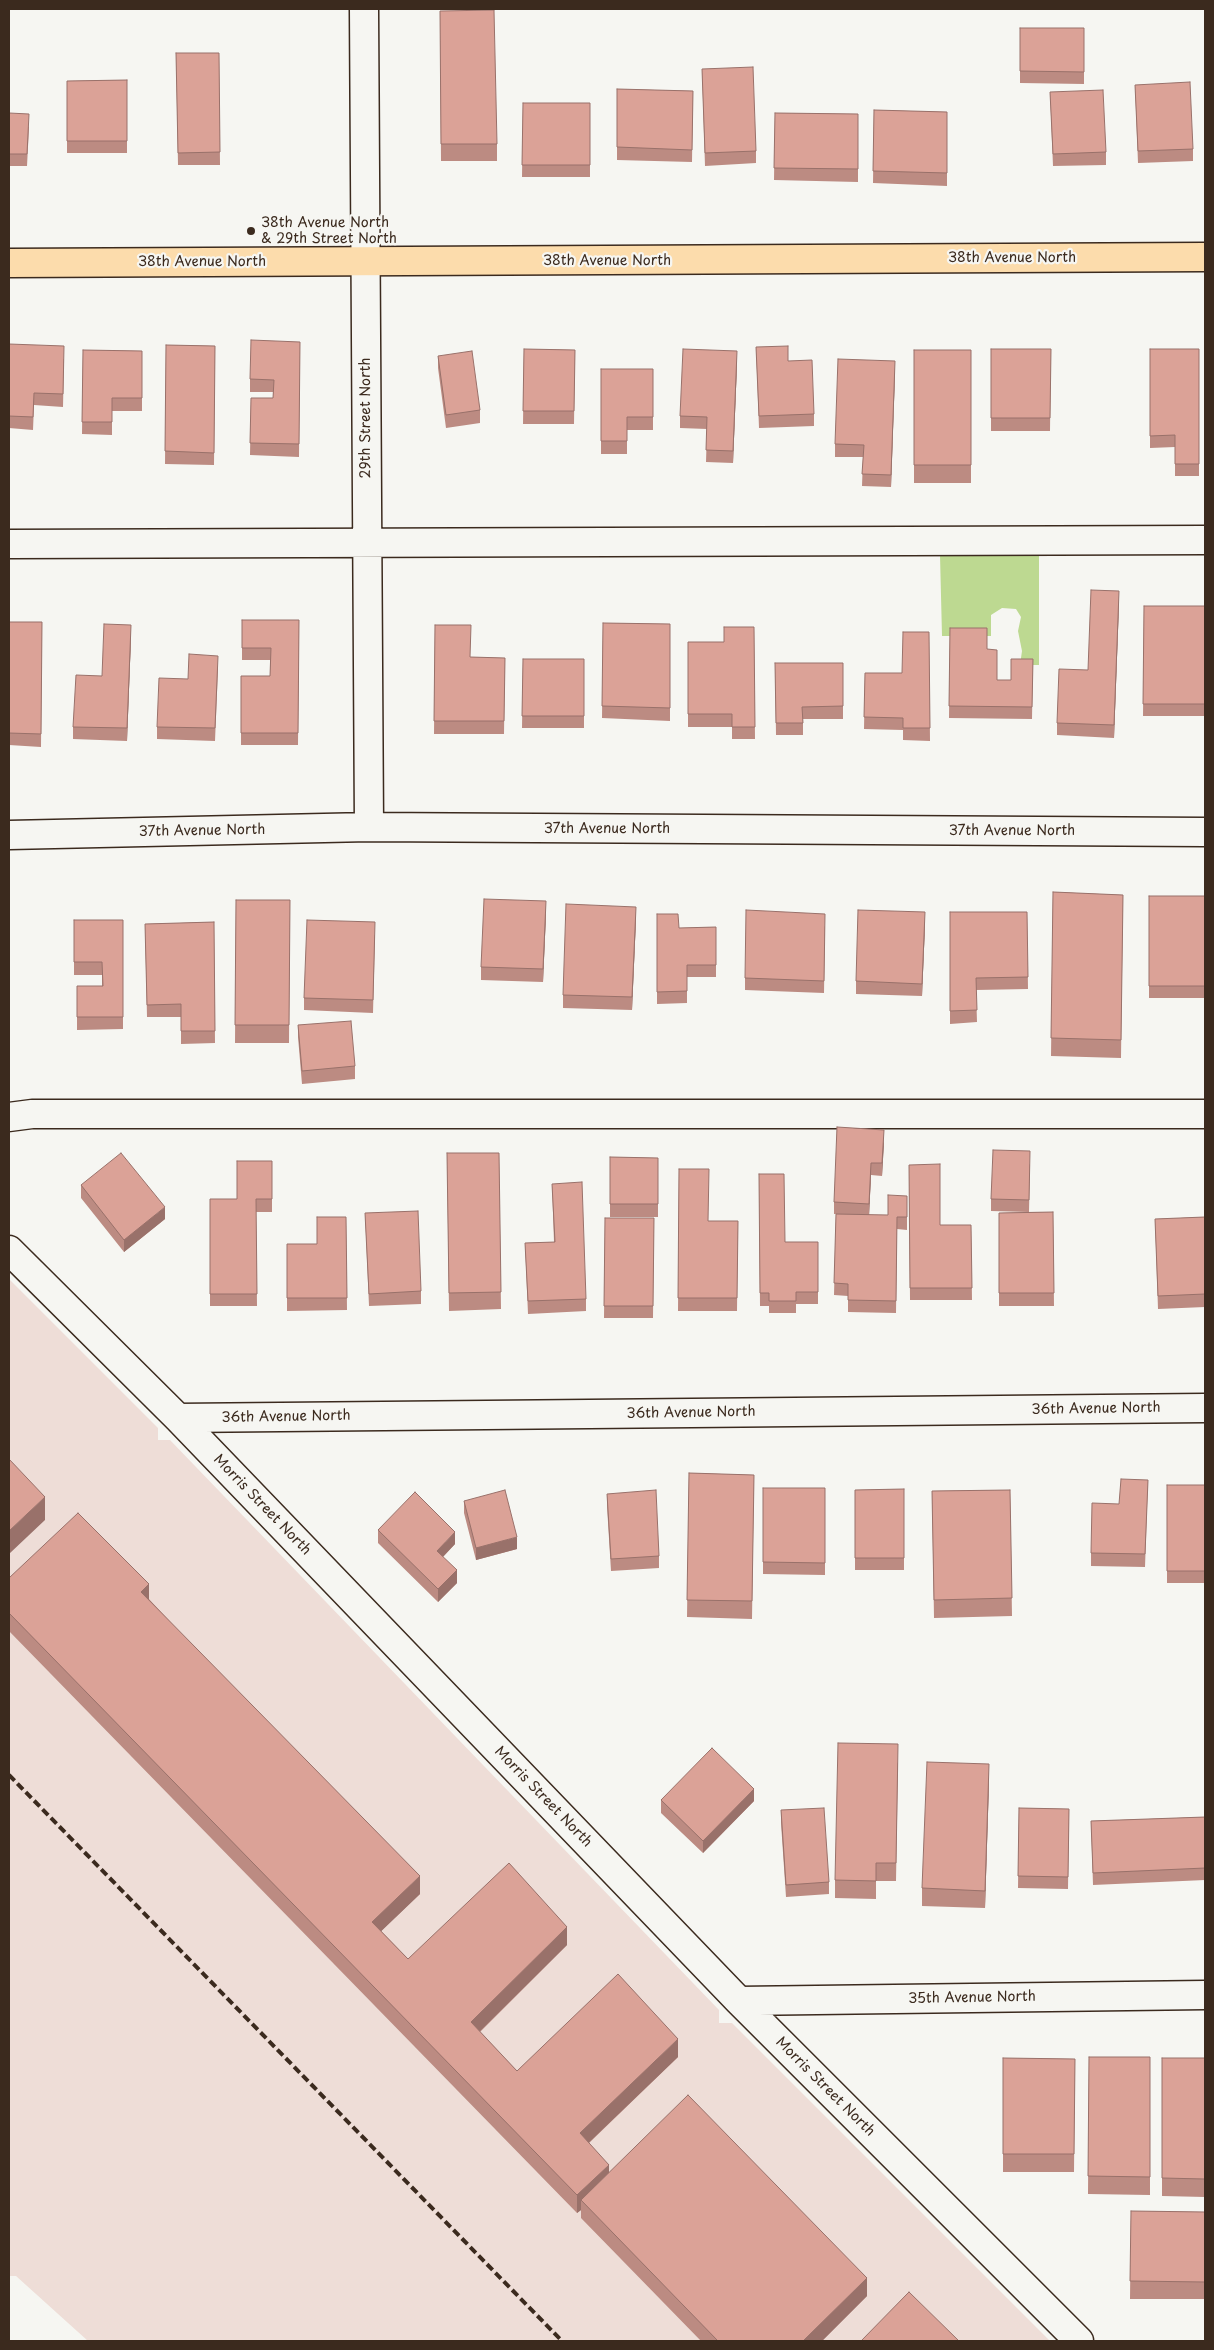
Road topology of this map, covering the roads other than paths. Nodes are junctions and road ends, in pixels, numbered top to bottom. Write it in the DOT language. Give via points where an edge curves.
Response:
graph roads {
  1 [pos="364,9"];
  2 [pos="1205,257"];
  3 [pos="365,262"];
  4 [pos="9,263"];
  5 [pos="1205,540"];
  6 [pos="367,541"];
  7 [pos="9,544"];
  8 [pos="369,827"];
  9 [pos="1205,832"];
  10 [pos="9,835"];
  11 [pos="1205,1114"];
  12 [pos="9,1117"];
  13 [pos="9,1250"];
  14 [pos="1205,1408"];
  15 [pos="178,1418"];
  16 [pos="1205,1995"];
  17 [pos="739,2001"];
  18 [pos="1079,2341"];
  1 -- 3 [label="street, 29th Street North"];
  2 -- 3 [label="main road, 38th Avenue North"];
  3 -- 4 [label="main road, 38th Avenue North"];
  3 -- 6 [label="street, 29th Street North"];
  5 -- 6 [label="street"];
  6 -- 7 [label="street"];
  6 -- 8 [label="street, 29th Street North"];
  8 -- 9 [label="street, 37th Avenue North"];
  8 -- 10 [label="street, 37th Avenue North"];
  11 -- 12 [label="street" via="32,1114"];
  13 -- 15 [label="street, Morris Street North"];
  14 -- 15 [label="street, 36th Avenue North"];
  15 -- 17 [label="street, Morris Street North"];
  16 -- 17 [label="street, 35th Avenue North"];
  17 -- 18 [label="street, Morris Street North"];
}
